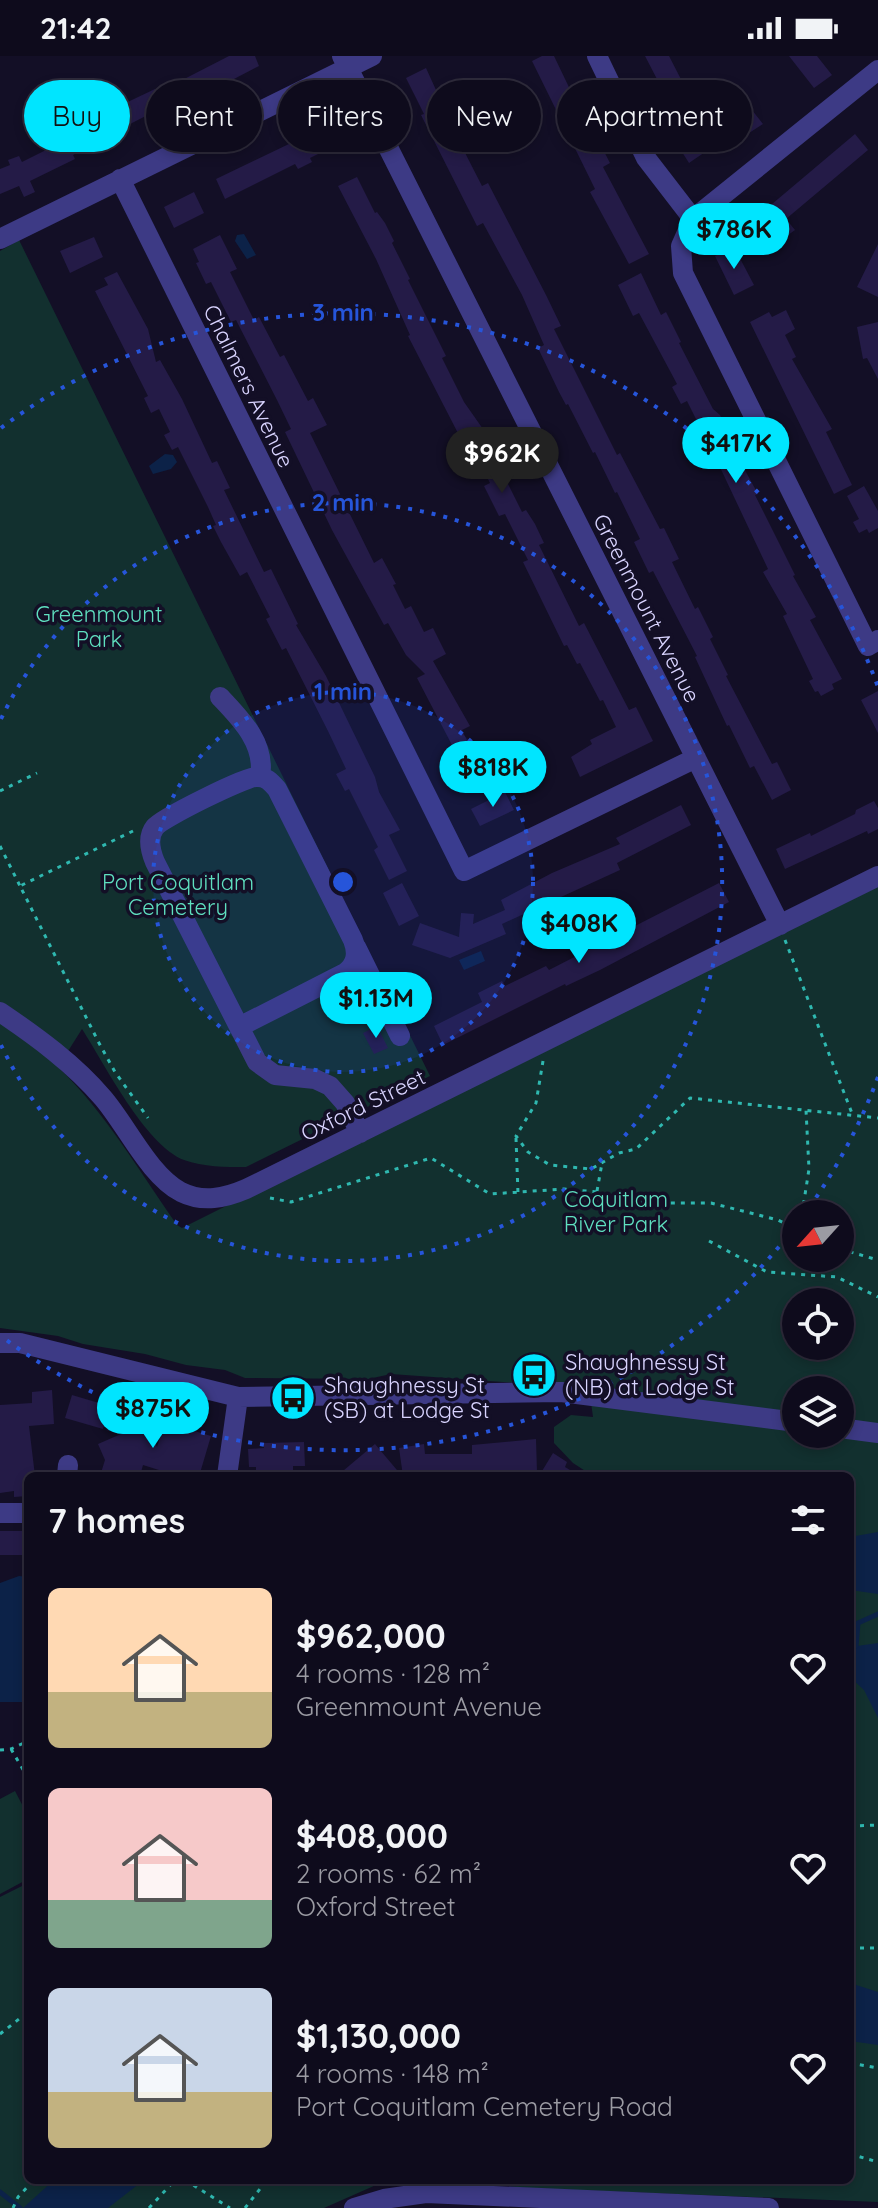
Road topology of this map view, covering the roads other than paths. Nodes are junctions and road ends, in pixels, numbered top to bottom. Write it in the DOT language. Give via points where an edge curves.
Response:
graph roads {
  1 [pos="372,56"];
  2 [pos="597,56"];
  3 [pos="345,62"];
  4 [pos="878,70"];
  5 [pos="120,179"];
  6 [pos="693,219"];
  7 [pos="0,239"];
  8 [pos="873,643"];
  9 [pos="220,697"];
  10 [pos="696,758"];
  11 [pos="260,777"];
  12 [pos="878,876"];
  13 [pos="780,925"];
  14 [pos="353,940"];
  15 [pos="0,1012"];
  16 [pos="239,1027"];
  17 [pos="400,1036"];
  18 [pos="360,1133"];
  19 [pos="0,1343"];
  20 [pos="238,1397"];
  21 [pos="782,1420"];
  22 [pos="854,1430"];
  23 [pos="878,1433"];
  24 [pos="228,1472"];
  25 [pos="0,1513"];
  26 [pos="24,1513"];
  27 [pos="427,2200"];
  28 [pos="354,2208"];
  29 [pos="769,2208"];
  1 -- 3 [label="street"];
  2 -- 6 [label="street" via="646,158"];
  3 -- 5 [label="street"];
  3 -- 10 [label="street, Greenmount Avenue"];
  4 -- 6 [label="street"];
  5 -- 7 [label="street"];
  5 -- 10 [label="street, Chalmers Avenue" via="464,871"];
  6 -- 8 [label="street" via="681,246 683,273"];
  9 -- 11 [label="street" via="253,738 262,759"];
  10 -- 13 [label="street, Greenmount Avenue"];
  11 -- 14 [label="street" via="277,789"];
  11 -- 16 [label="street" via="168,818 151,833 155,862"];
  12 -- 13 [label="street, Oxford Street"];
  13 -- 18 [label="street, Oxford Street"];
  14 -- 16 [label="street" via="355,959 345,973"];
  14 -- 17 [label="street"];
  15 -- 18 [label="street, Oxford Street" via="89,1082 158,1171 176,1189 195,1197 239,1192"];
  16 -- 18 [label="street" via="265,1070 315,1079 335,1090"];
  19 -- 20 [label="street" via="20,1343"];
  20 -- 21 [label="street" via="561,1392"];
  20 -- 24 [label="street"];
  22 -- 23 [label="street"];
  25 -- 26 [label="street"];
  27 -- 28 [label="street" via="384,2199"];
  27 -- 29 [label="street"];
}
